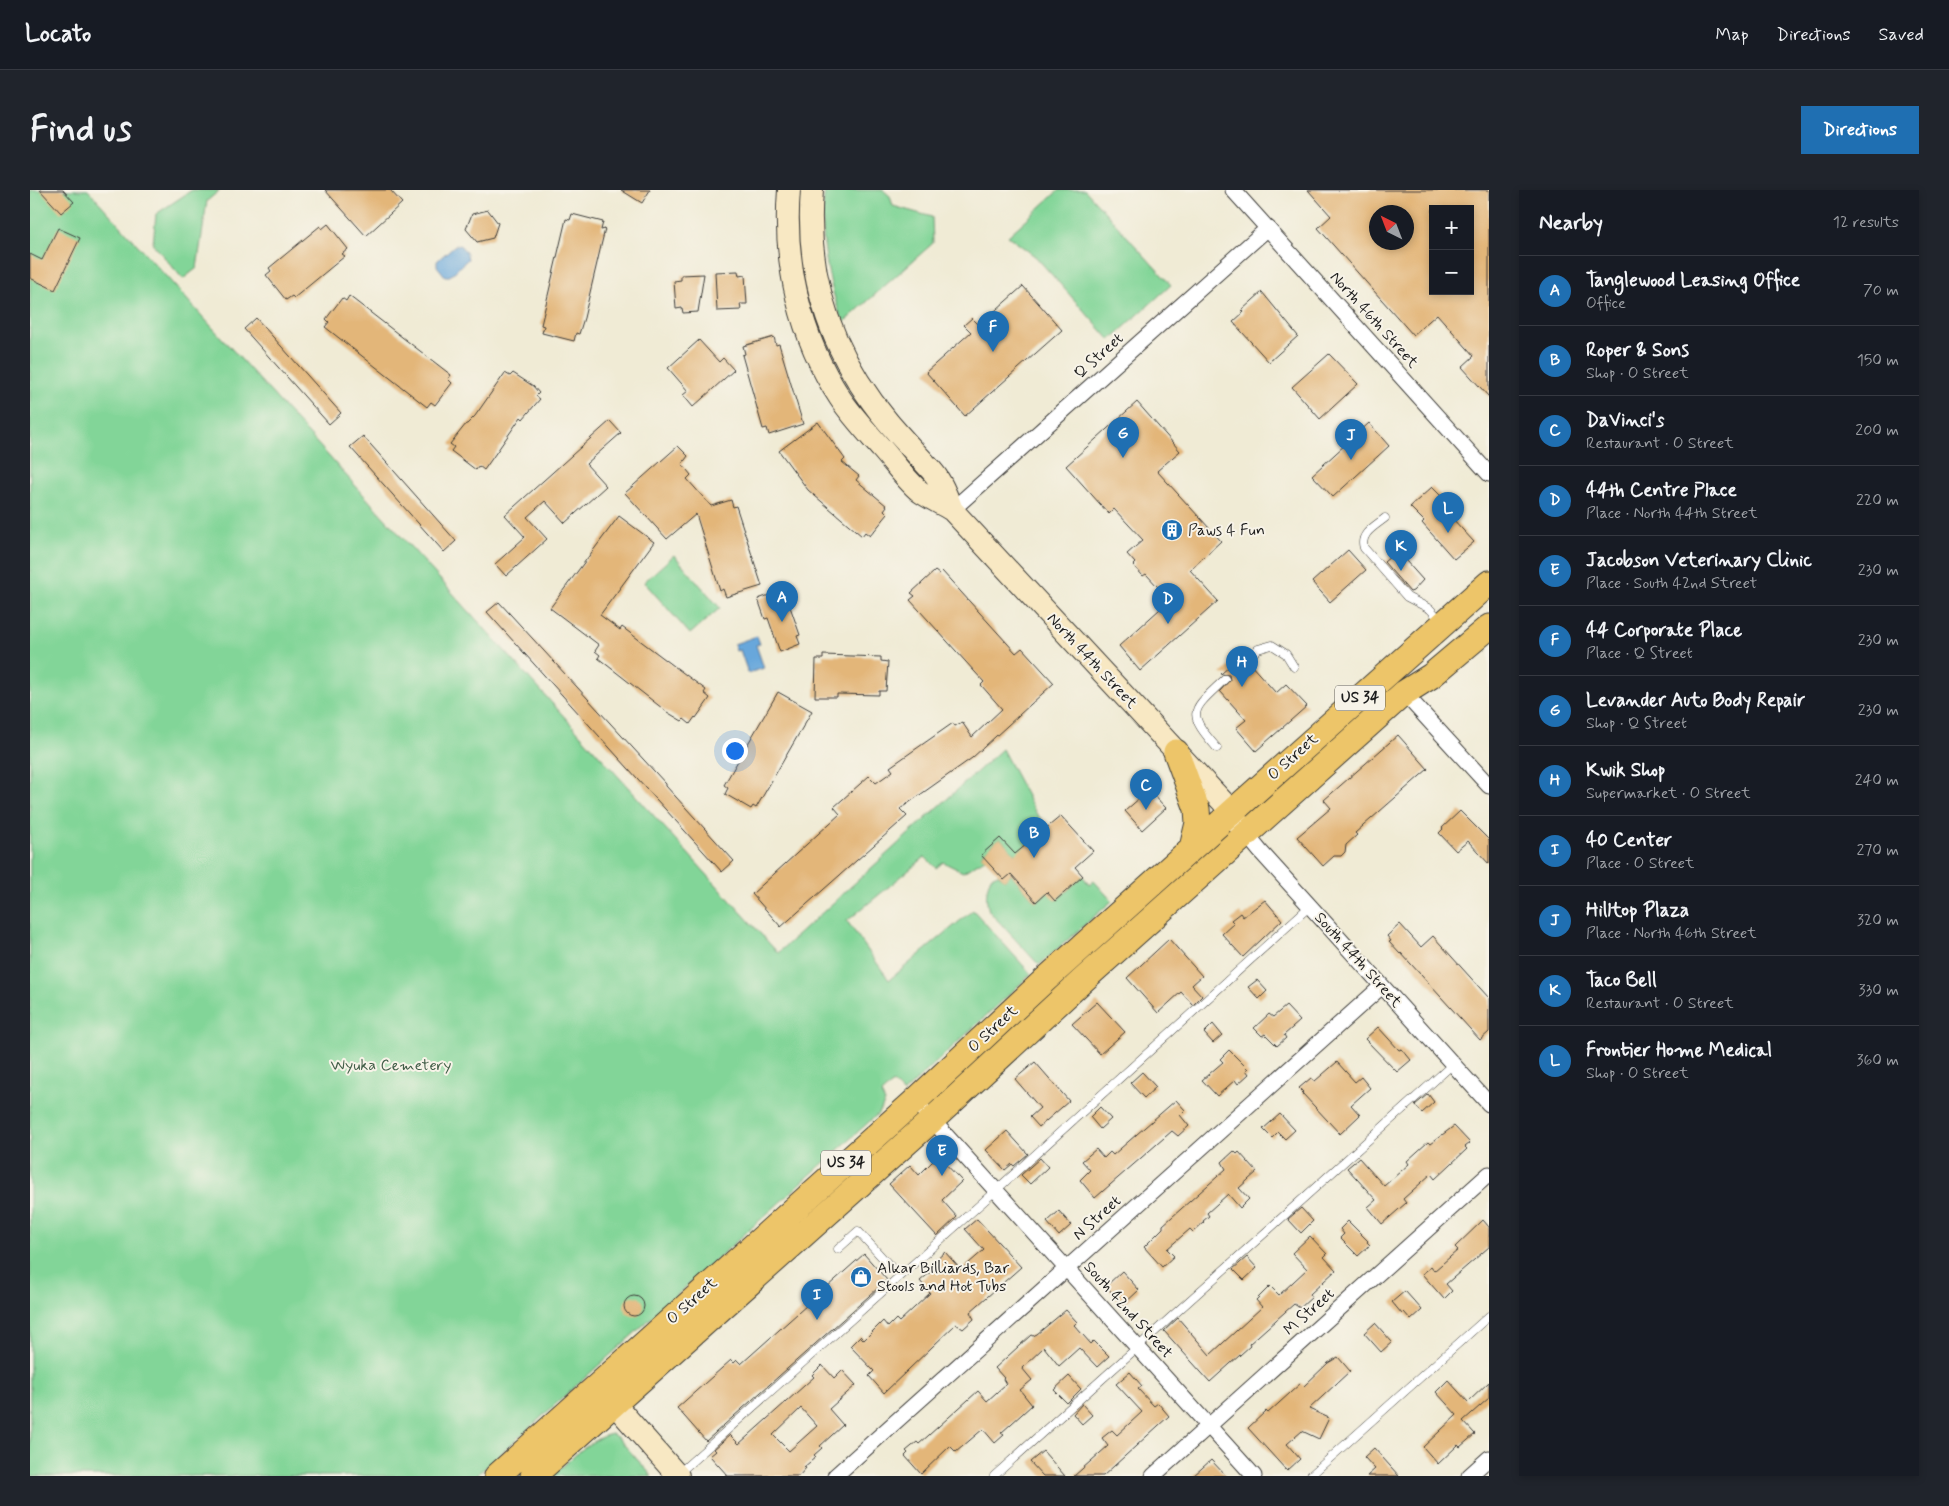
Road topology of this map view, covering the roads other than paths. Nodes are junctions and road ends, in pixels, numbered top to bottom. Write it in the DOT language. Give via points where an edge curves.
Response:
graph roads {
  1 [pos="789,190"];
  2 [pos="812,190"];
  3 [pos="1234,190"];
  4 [pos="1268,228"];
  5 [pos="1489,474"];
  6 [pos="952,510"];
  7 [pos="1385,518"];
  8 [pos="1489,583"];
  9 [pos="1489,602"];
  10 [pos="1444,624"];
  11 [pos="1489,627"];
  12 [pos="1245,661"];
  13 [pos="1294,667"];
  14 [pos="1225,678"];
  15 [pos="1404,693"];
  16 [pos="1217,748"];
  17 [pos="1176,752"];
  18 [pos="1489,786"];
  19 [pos="1231,813"];
  20 [pos="1246,834"];
  21 [pos="1192,848"];
  22 [pos="1310,906"];
  23 [pos="1382,986"];
  24 [pos="1453,1064"];
  25 [pos="915,1102"];
  26 [pos="1489,1104"];
  27 [pos="932,1120"];
  28 [pos="1489,1174"];
  29 [pos="995,1191"];
  30 [pos="838,1249"];
  31 [pos="890,1266"];
  32 [pos="1067,1268"];
  33 [pos="1489,1316"];
  34 [pos="1138,1348"];
  35 [pos="598,1385"];
  36 [pos="615,1404"];
  37 [pos="1209,1426"];
  38 [pos="1489,1458"];
  39 [pos="678,1475"];
  40 [pos="497,1476"];
  41 [pos="533,1476"];
  42 [pos="835,1476"];
  43 [pos="994,1476"];
  44 [pos="1153,1476"];
  45 [pos="1254,1476"];
  46 [pos="1310,1476"];
  47 [pos="1469,1476"];
  1 -- 6 [label="main road, North 44th Street" via="788,235 793,275 816,353 840,398 857,420 921,492"];
  2 -- 6 [label="main road, North 44th Street" via="811,232 816,281 841,350 862,388 938,478"];
  3 -- 4 [label="street, North 46th Street"];
  4 -- 5 [label="street, North 46th Street"];
  4 -- 6 [label="street, Q Street"];
  6 -- 17 [label="main road, North 44th Street"];
  7 -- 10 [label="lane" via="1364,536 1364,548 1407,598 1430,609"];
  8 -- 10 [label="main road, O Street / US 34"];
  9 -- 15 [label="main road" via="1419,665"];
  10 -- 19 [label="main road, O Street / US 34"];
  11 -- 15 [label="main road, O Street / US 34" via="1430,676"];
  12 -- 13 [label="lane" via="1258,649 1272,645 1286,654"];
  14 -- 16 [label="lane" via="1197,706 1196,712 1200,729"];
  15 -- 18 [label="street"];
  15 -- 20 [label="main road, O Street / US 34"];
  17 -- 19 [label="main road, North 44th Street"];
  17 -- 21 [label="main road" via="1197,809 1198,823"];
  19 -- 20 [label="main road, South 44th Street"];
  19 -- 21 [label="main road, O Street / US 34"];
  20 -- 22 [label="street, South 44th Street"];
  20 -- 27 [label="main road, O Street / US 34"];
  21 -- 25 [label="main road, O Street / US 34"];
  22 -- 23 [label="street, South 44th Street"];
  22 -- 29 [label="lane"];
  23 -- 24 [label="street, South 44th Street"];
  23 -- 32 [label="street, N Street"];
  24 -- 26 [label="street, South 44th Street"];
  24 -- 34 [label="lane"];
  25 -- 27 [label="street, South 42nd Street"];
  25 -- 35 [label="main road, O Street / US 34"];
  27 -- 29 [label="street, South 42nd Street"];
  27 -- 36 [label="main road, O Street / US 34"];
  28 -- 37 [label="street, M Street"];
  29 -- 32 [label="street, South 42nd Street"];
  29 -- 39 [label="lane"];
  30 -- 31 [label="lane" via="858,1231"];
  32 -- 34 [label="street, South 42nd Street"];
  32 -- 42 [label="street, N Street"];
  33 -- 46 [label="lane"];
  34 -- 37 [label="street, South 42nd Street"];
  34 -- 43 [label="lane"];
  35 -- 36 [label="main road"];
  35 -- 40 [label="main road, O Street / US 34"];
  36 -- 39 [label="main road"];
  36 -- 41 [label="main road, O Street / US 34"];
  37 -- 44 [label="street, M Street"];
  37 -- 45 [label="street, South 42nd Street"];
  38 -- 47 [label="street"];
}
